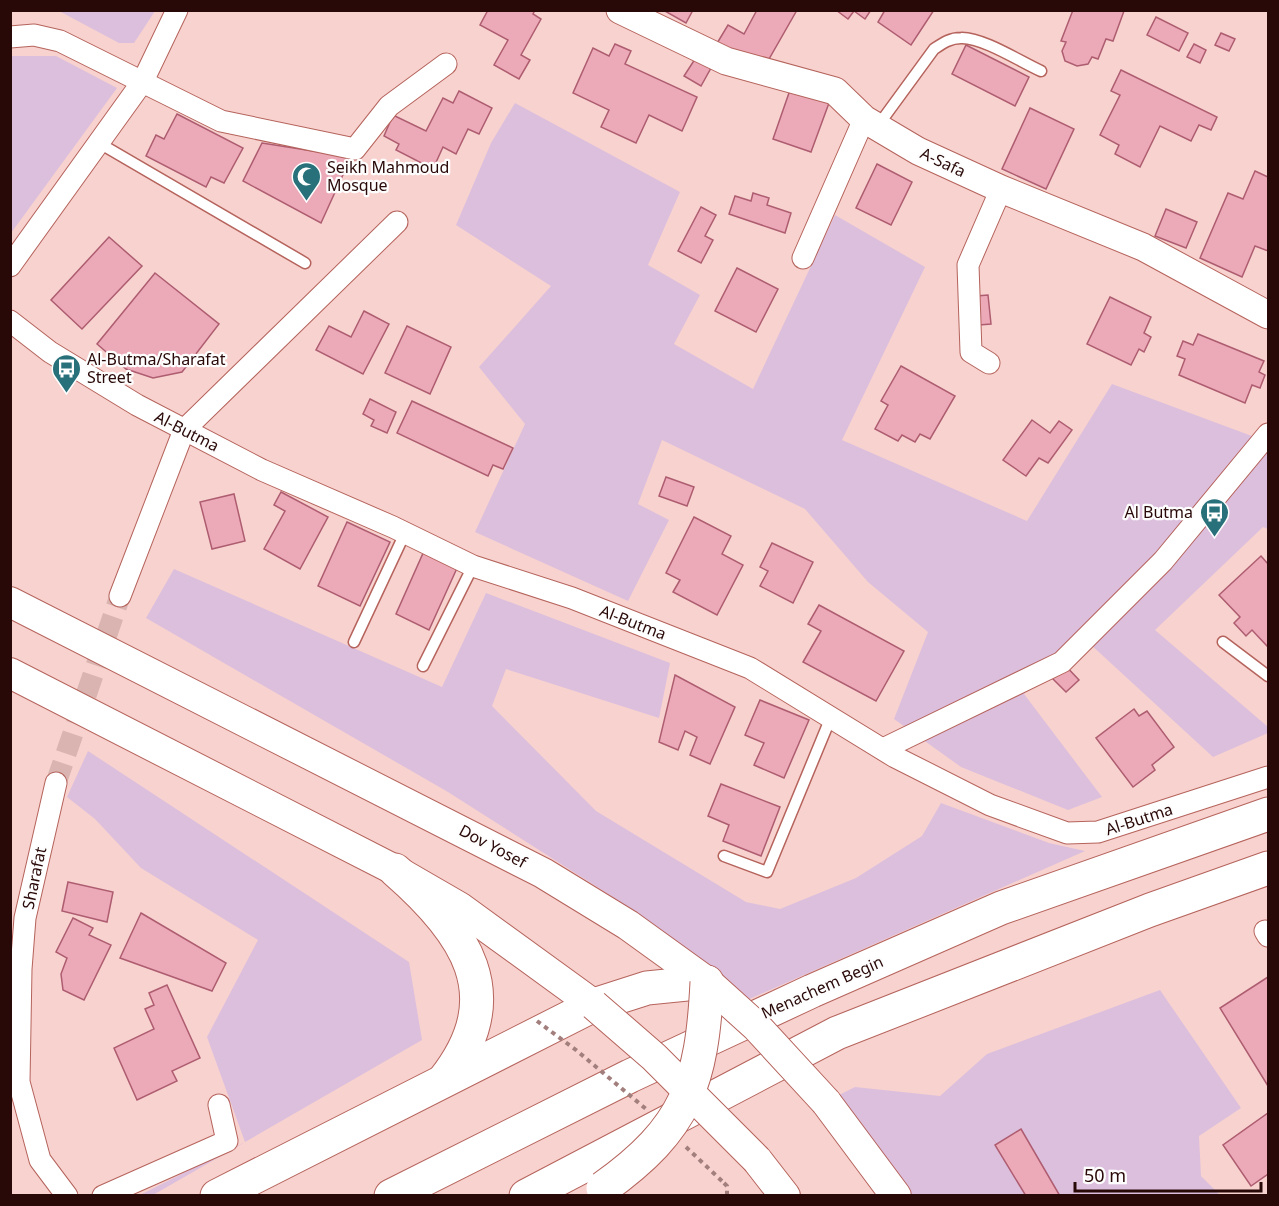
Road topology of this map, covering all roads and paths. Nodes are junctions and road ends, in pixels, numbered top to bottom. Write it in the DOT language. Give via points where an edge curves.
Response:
graph roads {
  1 [pos="177,10"];
  2 [pos="620,10"];
  3 [pos="10,37"];
  4 [pos="446,64"];
  5 [pos="1041,71"];
  6 [pos="143,81"];
  7 [pos="871,123"];
  8 [pos="99,143"];
  9 [pos="1001,189"];
  10 [pos="397,222"];
  11 [pos="803,258"];
  12 [pos="305,263"];
  13 [pos="10,266"];
  14 [pos="1269,315"];
  15 [pos="10,321"];
  16 [pos="989,363"];
  17 [pos="184,430"];
  18 [pos="1269,434"];
  19 [pos="405,533"];
  20 [pos="473,566"];
  21 [pos="120,597"];
  22 [pos="10,602"];
  23 [pos="354,642"];
  24 [pos="1223,642"];
  25 [pos="423,666"];
  26 [pos="10,673"];
  27 [pos="1269,676"];
  28 [pos="831,717"];
  29 [pos="883,749"];
  30 [pos="1269,777"];
  31 [pos="56,783"];
  32 [pos="1269,814"];
  33 [pos="724,856"];
  34 [pos="1269,868"];
  35 [pos="395,870"];
  36 [pos="707,982"];
  37 [pos="585,998"];
  38 [pos="538,1025"];
  39 [pos="443,1081"];
  40 [pos="15,1083"];
  41 [pos="690,1092"];
  42 [pos="219,1105"];
  43 [pos="668,1130"];
  44 [pos="597,1192"];
  45 [pos="67,1196"];
  46 [pos="103,1196"];
  47 [pos="217,1196"];
  48 [pos="391,1196"];
  49 [pos="526,1196"];
  50 [pos="727,1196"];
  51 [pos="785,1196"];
  52 [pos="897,1196"];
  1 -- 6 [label="street"];
  2 -- 7 [label="street, A-Safa" via="726,61 835,91"];
  3 -- 6 [label="street" via="34,35 60,41"];
  4 -- 6 [label="street" via="389,106 355,149 222,121"];
  5 -- 7 [label="lane" via="977,42 948,40 934,49"];
  6 -- 8 [label="street"];
  7 -- 9 [label="street, A-Safa" via="918,151"];
  7 -- 11 [label="street"];
  8 -- 12 [label="lane"];
  8 -- 13 [label="street"];
  9 -- 14 [label="street, A-Safa" via="1143,247"];
  9 -- 16 [label="street" via="968,265 967,278 972,352"];
  10 -- 17 [label="street"];
  15 -- 17 [label="street, Al-Butma" via="50,352"];
  17 -- 19 [label="street, Al-Butma" via="262,470"];
  17 -- 21 [label="street"];
  18 -- 29 [label="street" via="1163,561 1062,662"];
  19 -- 20 [label="street, Al-Butma"];
  19 -- 23 [label="lane"];
  20 -- 25 [label="lane"];
  20 -- 28 [label="street, Al-Butma" via="572,598 750,668"];
  22 -- 36 [label="main road, Dov Yosef" via="513,857 591,901"];
  24 -- 27 [label="lane"];
  26 -- 35 [label="main road"];
  28 -- 29 [label="street, Al-Butma"];
  28 -- 33 [label="lane" via="766,872"];
  29 -- 30 [label="street, Al-Butma" via="990,805 1067,833 1098,832"];
  31 -- 40 [label="street, Sharafat" via="26,918"];
  32 -- 48 [label="highway, Menachem Begin" via="1001,908 641,1071"];
  34 -- 49 [label="highway" via="1139,914 837,1034"];
  35 -- 37 [label="main road" via="459,907"];
  35 -- 39 [label="highway" via="444,916 470,962 476,1001 473,1030 457,1064"];
  36 -- 37 [label="highway"];
  36 -- 41 [label="highway, bridge"];
  36 -- 52 [label="main road, Dov Yosef, bridge" via="756,1026 826,1102"];
  37 -- 38 [label="highway"];
  37 -- 41 [label="main road, bridge"];
  38 -- 39 [label="highway"];
  38 -- 43 [label="path, bridge" via="627,1092"];
  39 -- 47 [label="highway"];
  40 -- 45 [label="street, Sharafat" via="40,1160"];
  41 -- 43 [label="highway, bridge"];
  41 -- 51 [label="main road, bridge" via="757,1160"];
  42 -- 46 [label="street" via="227,1141"];
  43 -- 44 [label="highway, bridge" via="638,1162"];
  43 -- 50 [label="path, bridge" via="727,1186"];
}
